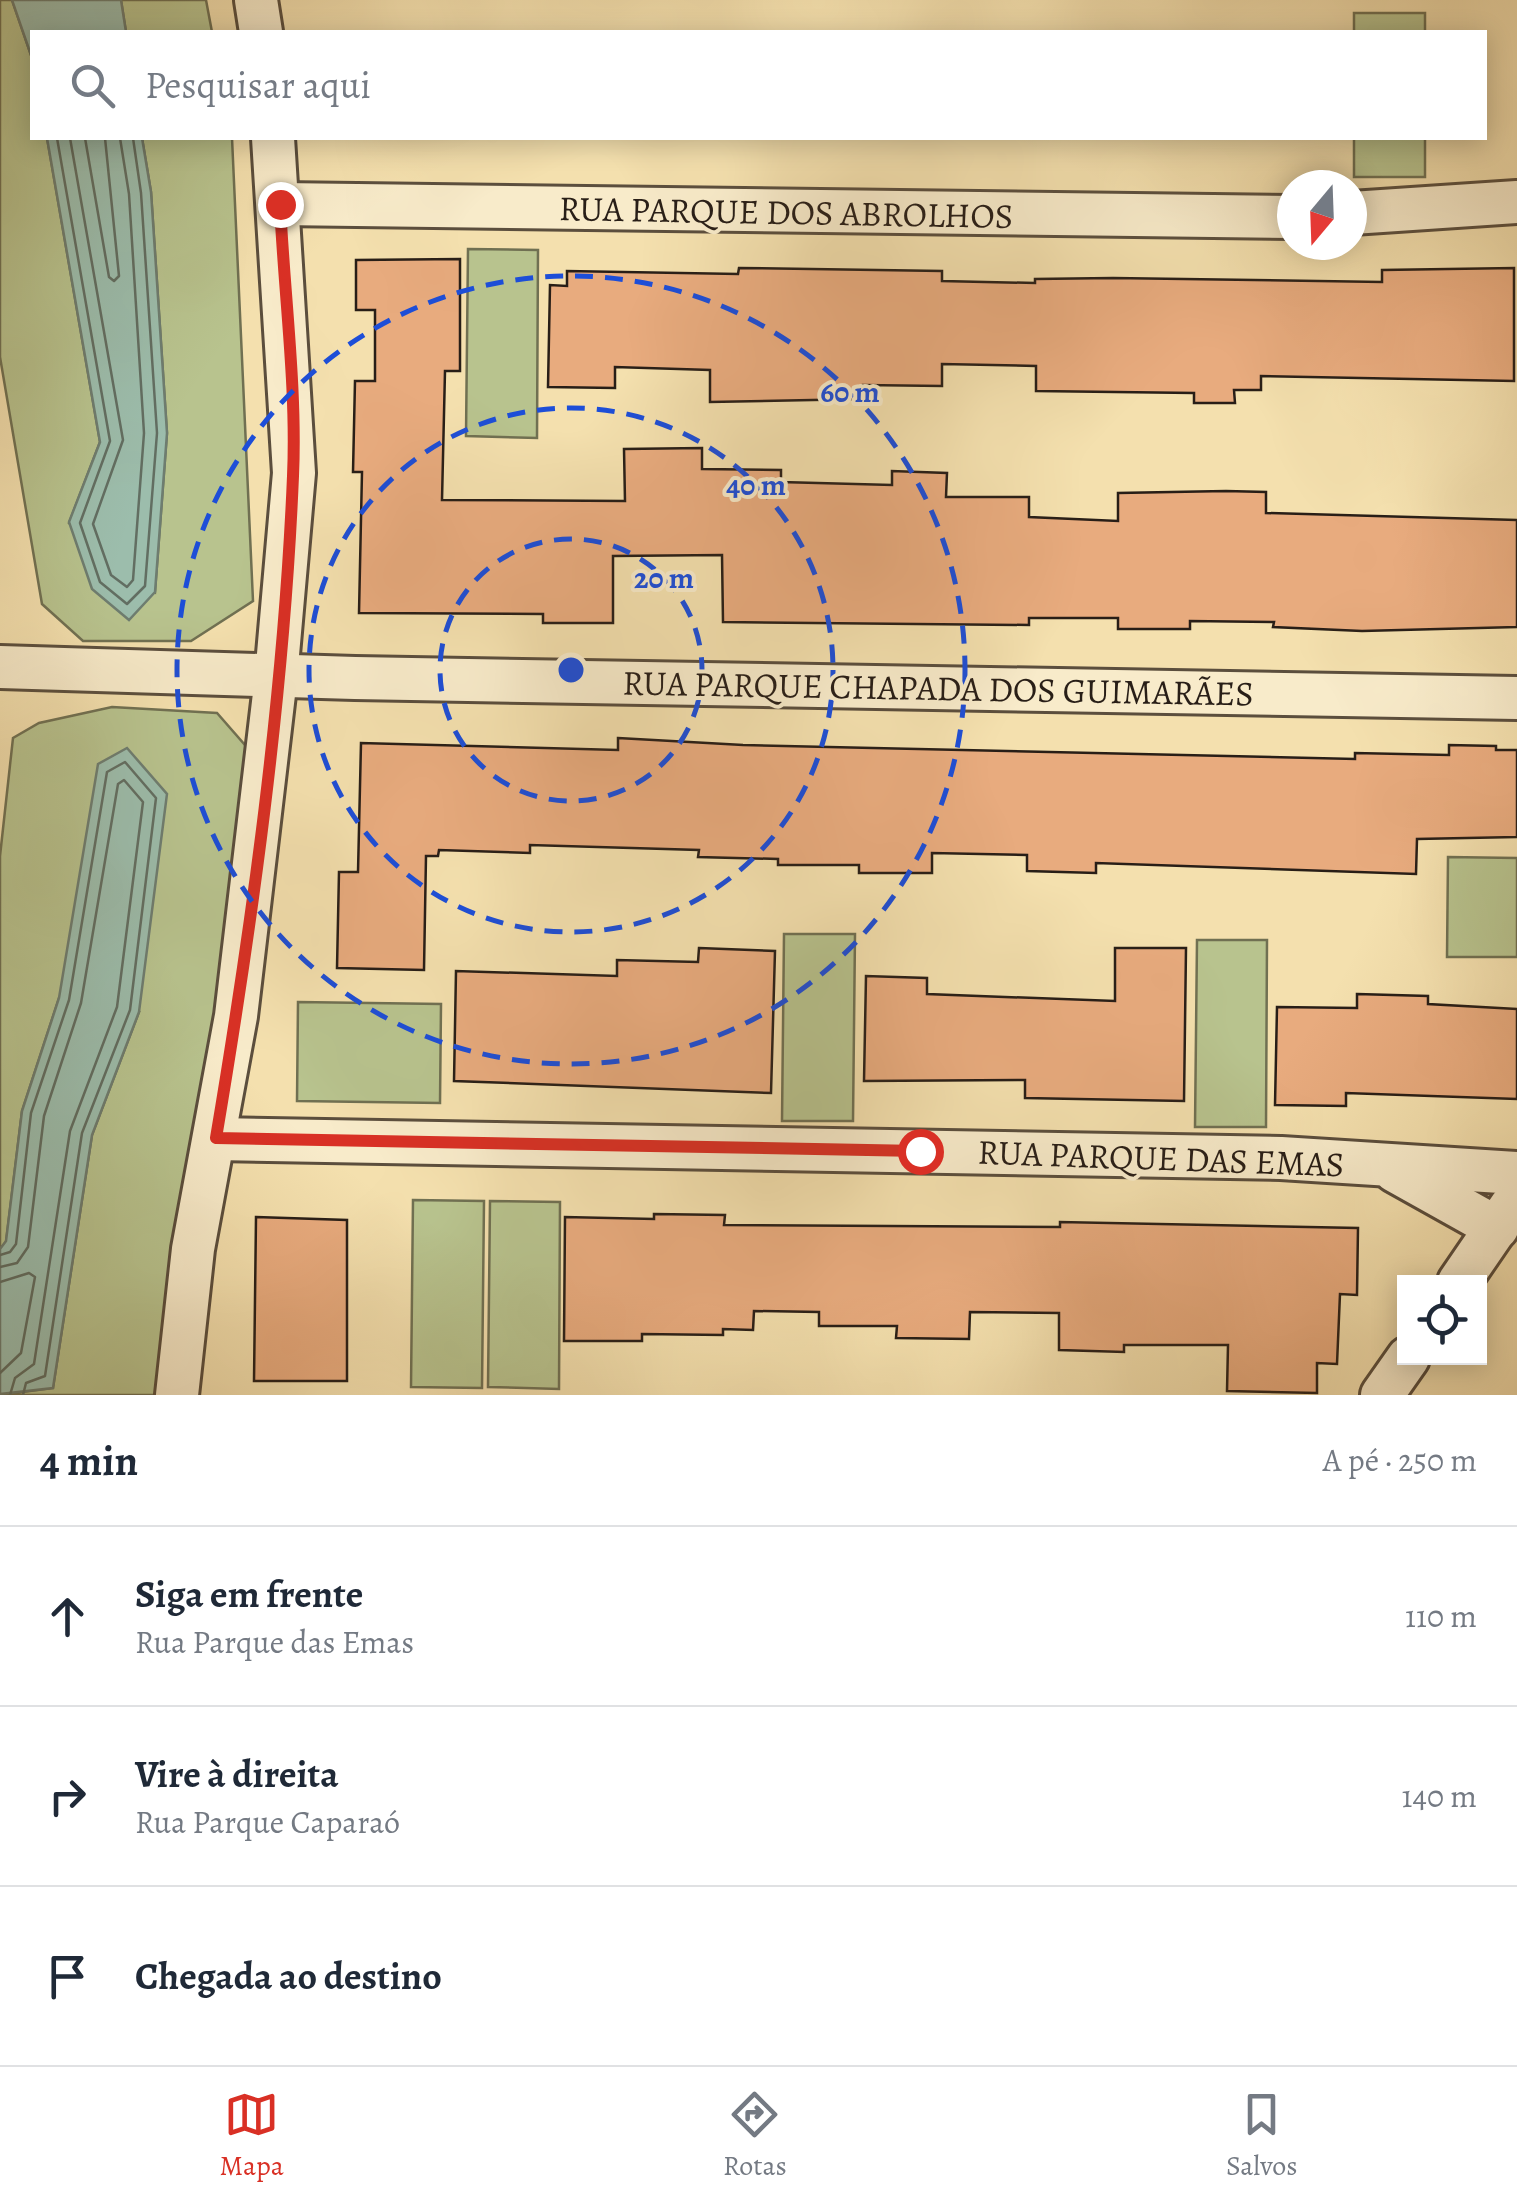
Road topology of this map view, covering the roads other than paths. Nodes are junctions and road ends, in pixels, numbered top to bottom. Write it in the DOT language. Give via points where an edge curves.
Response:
graph roads {
  1 [pos="256,0"];
  2 [pos="261,30"];
  3 [pos="273,140"];
  4 [pos="1517,202"];
  5 [pos="280,204"];
  6 [pos="1367,212"];
  7 [pos="1277,218"];
  8 [pos="0,667"];
  9 [pos="276,677"];
  10 [pos="1517,698"];
  11 [pos="216,1138"];
  12 [pos="1386,1166"];
  13 [pos="1517,1173"];
  14 [pos="1507,1213"];
  15 [pos="1464,1275"];
  16 [pos="1403,1365"];
  17 [pos="177,1395"];
  18 [pos="1382,1395"];
  1 -- 2 [label="street"];
  3 -- 5 [label="street"];
  4 -- 6 [label="street"];
  5 -- 7 [label="street, RUA PARQUE DOS ABROLHOS"];
  5 -- 9 [label="street" via="294,473"];
  8 -- 9 [label="street, RUA PARQUE CHAPADA DOS GUIMARÃES"];
  9 -- 10 [label="street, RUA PARQUE CHAPADA DOS GUIMARÃES"];
  9 -- 11 [label="street"];
  11 -- 12 [label="street, RUA PARQUE DAS EMAS" via="1281,1158"];
  11 -- 17 [label="street" via="193,1249"];
  12 -- 13 [label="street, RUA PARQUE DAS EMAS"];
  12 -- 14 [label="street, RUA PARQUE DAS EMAS"];
  14 -- 15 [label="street"];
  16 -- 18 [label="street"];
}
